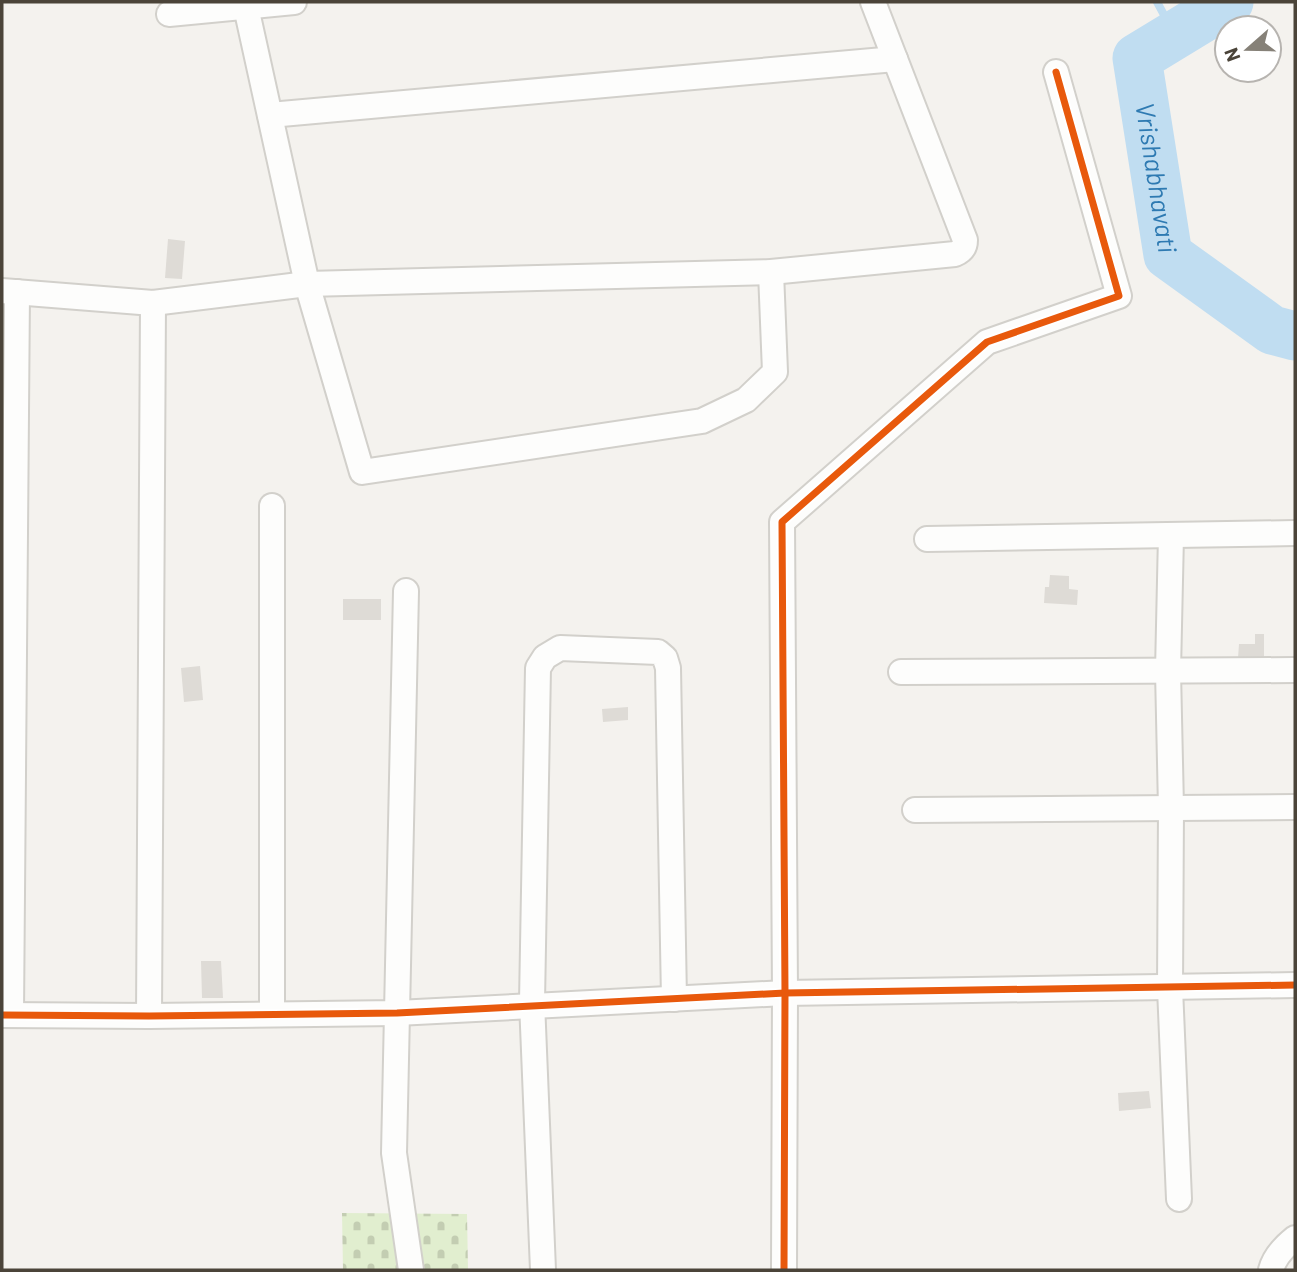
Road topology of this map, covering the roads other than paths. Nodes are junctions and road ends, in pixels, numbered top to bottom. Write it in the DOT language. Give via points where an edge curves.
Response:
graph roads {
  1 [pos="294,2"];
  2 [pos="873,2"];
  3 [pos="246,6"];
  4 [pos="169,14"];
  5 [pos="895,59"];
  6 [pos="1056,72"];
  7 [pos="270,115"];
  8 [pos="771,272"];
  9 [pos="307,284"];
  10 [pos="9,291"];
  11 [pos="153,303"];
  12 [pos="272,506"];
  13 [pos="1295,533"];
  14 [pos="1171,535"];
  15 [pos="926,539"];
  16 [pos="406,592"];
  17 [pos="1295,670"];
  18 [pos="1168,671"];
  19 [pos="901,672"];
  20 [pos="1295,807"];
  21 [pos="1171,808"];
  22 [pos="915,810"];
  23 [pos="1295,985"];
  24 [pos="1170,988"];
  25 [pos="785,993"];
  26 [pos="674,999"];
  27 [pos="533,1006"];
  28 [pos="397,1013"];
  29 [pos="272,1014"];
  30 [pos="6,1015"];
  31 [pos="149,1016"];
  32 [pos="1179,1199"];
  33 [pos="1295,1238"];
  34 [pos="411,1270"];
  35 [pos="543,1270"];
  36 [pos="784,1270"];
  37 [pos="1271,1270"];
  1 -- 3 [label="street"];
  2 -- 5 [label="street"];
  3 -- 4 [label="street"];
  3 -- 7 [label="street"];
  5 -- 7 [label="street"];
  5 -- 8 [label="street" via="965,246 955,254"];
  6 -- 25 [label="street" via="1119,296 987,342 782,522"];
  7 -- 9 [label="street"];
  8 -- 9 [label="street"];
  8 -- 9 [label="street" via="775,372 747,400 702,421 362,472"];
  9 -- 11 [label="street"];
  10 -- 11 [label="street"];
  10 -- 30 [label="street"];
  11 -- 31 [label="street"];
  12 -- 29 [label="street"];
  13 -- 14 [label="street"];
  14 -- 15 [label="street"];
  14 -- 18 [label="street"];
  16 -- 28 [label="street"];
  17 -- 18 [label="street"];
  18 -- 19 [label="street"];
  18 -- 21 [label="street"];
  20 -- 21 [label="street"];
  21 -- 22 [label="street"];
  21 -- 24 [label="street"];
  23 -- 24 [label="street"];
  24 -- 25 [label="street"];
  24 -- 32 [label="street"];
  25 -- 26 [label="street"];
  25 -- 36 [label="street"];
  26 -- 27 [label="street"];
  26 -- 27 [label="street" via="665,658 658,652 560,649 545,657 538,668"];
  27 -- 28 [label="street"];
  27 -- 35 [label="street"];
  28 -- 29 [label="street"];
  28 -- 34 [label="street" via="394,1153"];
  29 -- 31 [label="street"];
  30 -- 31 [label="street"];
  33 -- 37 [label="street"];
}
